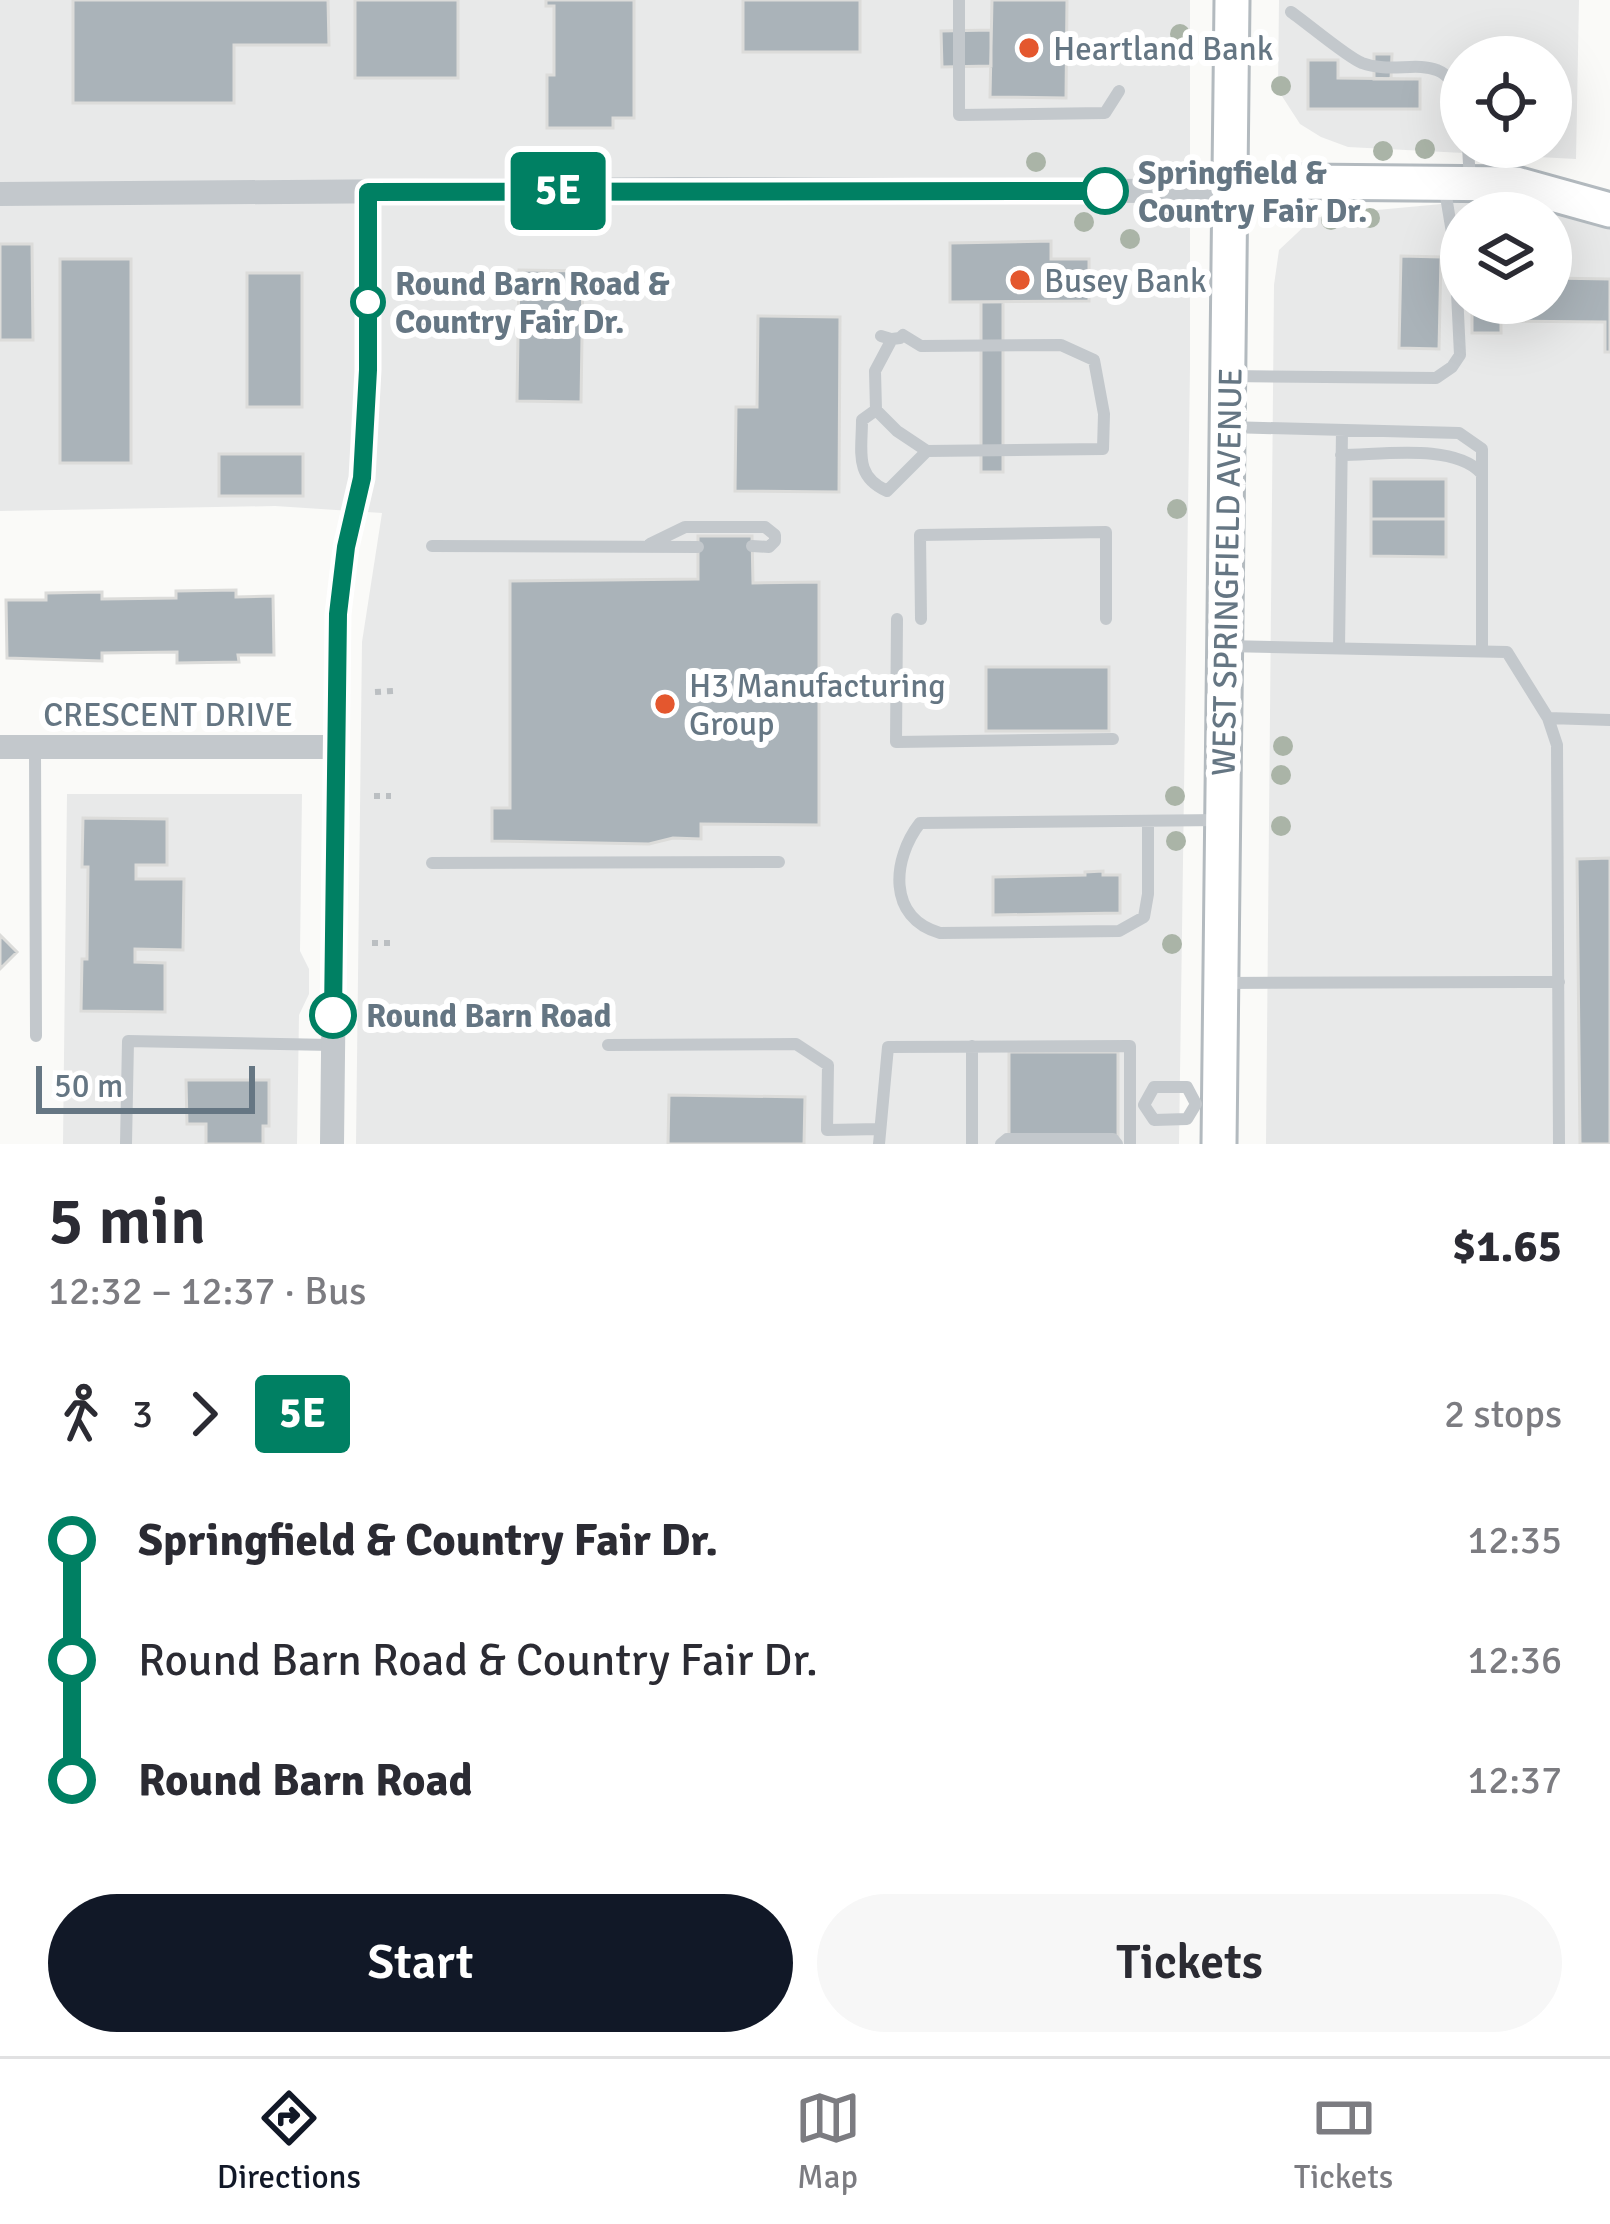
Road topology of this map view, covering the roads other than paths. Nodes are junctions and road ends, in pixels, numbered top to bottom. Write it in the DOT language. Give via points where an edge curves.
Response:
graph roads {
  1 [pos="959,0"];
  2 [pos="1232,0"];
  3 [pos="1291,12"];
  4 [pos="1440,69"];
  5 [pos="1119,91"];
  6 [pos="1462,168"];
  7 [pos="1457,183"];
  8 [pos="1231,188"];
  9 [pos="368,192"];
  10 [pos="0,194"];
  11 [pos="1610,210"];
  12 [pos="1228,376"];
  13 [pos="876,410"];
  14 [pos="1227,427"];
  15 [pos="1342,431"];
  16 [pos="927,451"];
  17 [pos="1341,455"];
  18 [pos="1482,474"];
  19 [pos="432,546"];
  20 [pos="752,546"];
  21 [pos="643,547"];
  22 [pos="698,547"];
  23 [pos="897,619"];
  24 [pos="921,619"];
  25 [pos="1106,619"];
  26 [pos="1225,646"];
  27 [pos="1339,648"];
  28 [pos="1482,651"];
  29 [pos="1548,718"];
  30 [pos="1610,720"];
  31 [pos="1114,739"];
  32 [pos="0,747"];
  33 [pos="35,747"];
  34 [pos="337,747"];
  35 [pos="1223,820"];
  36 [pos="1148,822"];
  37 [pos="778,862"];
  38 [pos="432,863"];
  39 [pos="1559,982"];
  40 [pos="1221,983"];
  41 [pos="36,1036"];
  42 [pos="332,1045"];
  43 [pos="608,1045"];
  44 [pos="972,1046"];
  45 [pos="1208,1104"];
  46 [pos="1138,1105"];
  47 [pos="827,1137"];
  48 [pos="880,1137"];
  49 [pos="126,1144"];
  50 [pos="332,1144"];
  51 [pos="972,1144"];
  52 [pos="1000,1144"];
  53 [pos="1117,1144"];
  54 [pos="1130,1144"];
  55 [pos="1220,1144"];
  56 [pos="1559,1144"];
  1 -- 5 [label="lane" via="959,115 1105,113"];
  2 -- 8 [label="main road, WEST SPRINGFIELD AVENUE"];
  3 -- 4 [label="lane" via="1357,62"];
  6 -- 7 [label="lane"];
  7 -- 8 [label="main road"];
  7 -- 11 [label="main road" via="1530,185"];
  7 -- 12 [label="lane" via="1460,355 1452,367 1436,377"];
  8 -- 9 [label="street"];
  8 -- 12 [label="main road, WEST SPRINGFIELD AVENUE"];
  9 -- 10 [label="street"];
  9 -- 34 [label="street" via="362,478 338,614"];
  12 -- 14 [label="main road, WEST SPRINGFIELD AVENUE"];
  13 -- 16 [label="lane"];
  13 -- 16 [label="lane" via="862,420 863,472 873,484 887,491"];
  13 -- 16 [label="lane" via="875,371 887,337 903,335 921,346 1061,345 1094,360 1103,449"];
  14 -- 15 [label="lane"];
  14 -- 26 [label="main road, WEST SPRINGFIELD AVENUE"];
  15 -- 17 [label="lane"];
  15 -- 18 [label="lane" via="1459,433 1482,449"];
  17 -- 18 [label="lane" via="1452,455"];
  17 -- 27 [label="lane"];
  18 -- 28 [label="lane"];
  19 -- 21 [label="lane"];
  20 -- 21 [label="lane" via="769,547 775,535 765,527 685,527"];
  21 -- 22 [label="lane"];
  23 -- 31 [label="lane" via="896,742"];
  24 -- 25 [label="lane" via="920,535 1106,532"];
  26 -- 27 [label="lane"];
  26 -- 35 [label="main road, WEST SPRINGFIELD AVENUE"];
  27 -- 28 [label="lane"];
  28 -- 29 [label="lane" via="1507,652"];
  29 -- 30 [label="lane"];
  29 -- 39 [label="lane" via="1557,745"];
  32 -- 33 [label="street, CRESCENT DRIVE"];
  33 -- 34 [label="street, CRESCENT DRIVE"];
  33 -- 41 [label="lane"];
  34 -- 42 [label="street"];
  35 -- 36 [label="lane"];
  35 -- 40 [label="main road, WEST SPRINGFIELD AVENUE"];
  36 -- 36 [label="lane" via="1144,916 1119,931 940,933 908,913 900,893 904,842 920,823"];
  37 -- 38 [label="lane"];
  39 -- 40 [label="lane"];
  39 -- 56 [label="lane"];
  40 -- 45 [label="main road, WEST SPRINGFIELD AVENUE"];
  42 -- 49 [label="lane" via="128,1041"];
  42 -- 50 [label="street"];
  43 -- 47 [label="lane" via="796,1044 828,1065"];
  44 -- 46 [label="lane" via="1130,1046"];
  44 -- 48 [label="lane" via="888,1047"];
  44 -- 51 [label="lane"];
  45 -- 46 [label="lane" via="1187,1119 1168,1120 1154,1120"];
  45 -- 46 [label="lane" via="1187,1087 1154,1087"];
  45 -- 55 [label="main road, WEST SPRINGFIELD AVENUE"];
  46 -- 54 [label="lane"];
  47 -- 48 [label="lane"];
  52 -- 53 [label="lane"];
}
